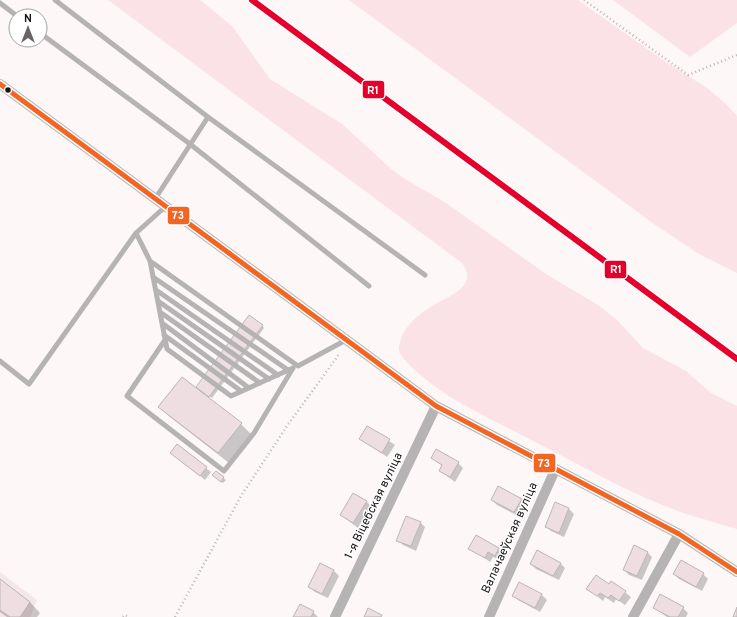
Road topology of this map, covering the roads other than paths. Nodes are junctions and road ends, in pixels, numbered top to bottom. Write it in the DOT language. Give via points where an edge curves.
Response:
graph roads {
  1 [pos="55,0"];
  2 [pos="0,3"];
  3 [pos="8,9"];
  4 [pos="48,39"];
  5 [pos="0,84"];
  6 [pos="208,116"];
  7 [pos="190,144"];
  8 [pos="155,199"];
  9 [pos="166,207"];
  10 [pos="136,233"];
  11 [pos="150,261"];
  12 [pos="425,275"];
  13 [pos="153,277"];
  14 [pos="369,286"];
  15 [pos="156,290"];
  16 [pos="158,301"];
  17 [pos="160,312"];
  18 [pos="162,323"];
  19 [pos="165,337"];
  20 [pos="348,341"];
  21 [pos="0,361"];
  22 [pos="293,368"];
  23 [pos="278,375"];
  24 [pos="269,379"];
  25 [pos="260,383"];
  26 [pos="249,388"];
  27 [pos="241,391"];
  28 [pos="436,406"];
  29 [pos="555,470"];
  30 [pos="679,534"];
  31 [pos="737,572"];
  32 [pos="335,617"];
  33 [pos="489,617"];
  34 [pos="633,617"];
  1 -- 6 [label="lane"];
  2 -- 3 [label="lane"];
  4 -- 7 [label="lane"];
  5 -- 8 [label="street"];
  6 -- 7 [label="lane"];
  6 -- 12 [label="lane"];
  7 -- 8 [label="lane"];
  7 -- 14 [label="lane"];
  8 -- 9 [label="street"];
  9 -- 10 [label="lane"];
  9 -- 20 [label="street"];
  10 -- 11 [label="lane"];
  10 -- 21 [label="lane" via="29,384"];
  11 -- 13 [label="lane"];
  11 -- 22 [label="lane"];
  13 -- 15 [label="lane"];
  13 -- 22 [label="lane"];
  15 -- 16 [label="lane"];
  15 -- 23 [label="lane"];
  16 -- 17 [label="lane"];
  16 -- 24 [label="lane"];
  17 -- 18 [label="lane"];
  17 -- 25 [label="lane"];
  18 -- 19 [label="lane"];
  18 -- 26 [label="lane"];
  19 -- 22 [label="lane" via="127,396 224,470 254,433"];
  19 -- 27 [label="lane"];
  19 -- 27 [label="lane" via="167,349 231,396"];
  20 -- 22 [label="lane"];
  20 -- 28 [label="street"];
  22 -- 23 [label="lane"];
  23 -- 24 [label="lane"];
  24 -- 25 [label="lane"];
  25 -- 26 [label="lane"];
  26 -- 27 [label="lane"];
  28 -- 29 [label="street"];
  28 -- 32 [label="street, 1-я Віцебская вуліца"];
  29 -- 30 [label="street"];
  29 -- 33 [label="street, Валачаеўская вуліца"];
  30 -- 31 [label="street"];
  30 -- 34 [label="street"];
}
